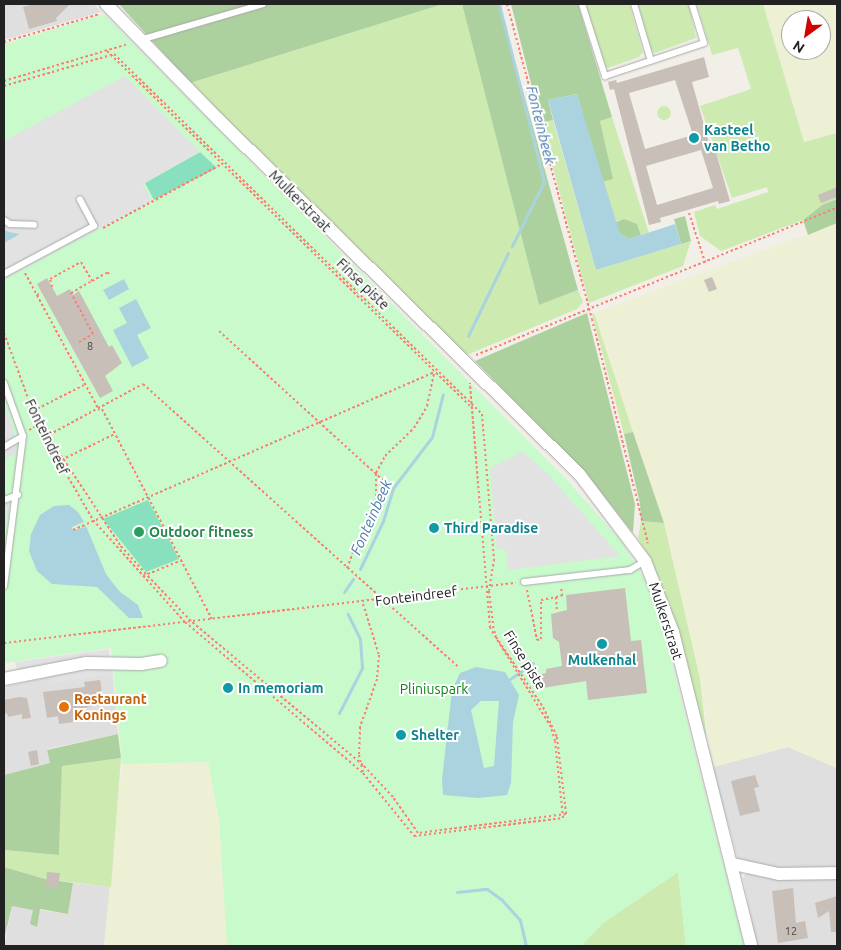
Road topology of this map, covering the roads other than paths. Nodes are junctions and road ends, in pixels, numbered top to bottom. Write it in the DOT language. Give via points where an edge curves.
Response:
graph roads {
  1 [pos="263,4"];
  2 [pos="582,4"];
  3 [pos="634,4"];
  4 [pos="692,4"];
  5 [pos="109,7"];
  6 [pos="140,40"];
  7 [pos="651,61"];
  8 [pos="80,200"];
  9 [pos="4,220"];
  10 [pos="34,225"];
  11 [pos="4,274"];
  12 [pos="4,384"];
  13 [pos="23,436"];
  14 [pos="4,447"];
  15 [pos="18,495"];
  16 [pos="4,500"];
  17 [pos="645,561"];
  18 [pos="525,582"];
  19 [pos="4,586"];
  20 [pos="160,661"];
  21 [pos="4,679"];
  22 [pos="733,864"];
  23 [pos="837,873"];
  24 [pos="751,946"];
  1 -- 6 [label="lane"];
  2 -- 7 [label="lane" via="605,76"];
  3 -- 7 [label="lane"];
  4 -- 7 [label="lane" via="704,44"];
  5 -- 6 [label="street, Mulkerstraat"];
  6 -- 17 [label="street, Mulkerstraat" via="580,475"];
  8 -- 11 [label="lane" via="94,226"];
  9 -- 10 [label="lane" via="10,224"];
  12 -- 13 [label="lane, Fonteindreef"];
  13 -- 14 [label="lane"];
  13 -- 15 [label="lane, Fonteindreef"];
  15 -- 16 [label="lane"];
  15 -- 19 [label="lane, Fonteindreef"];
  17 -- 18 [label="lane" via="630,570"];
  17 -- 22 [label="street, Mulkerstraat" via="673,632"];
  20 -- 21 [label="street" via="86,663"];
  22 -- 23 [label="street" via="779,874"];
  22 -- 24 [label="street, Mulkerstraat"];
}
